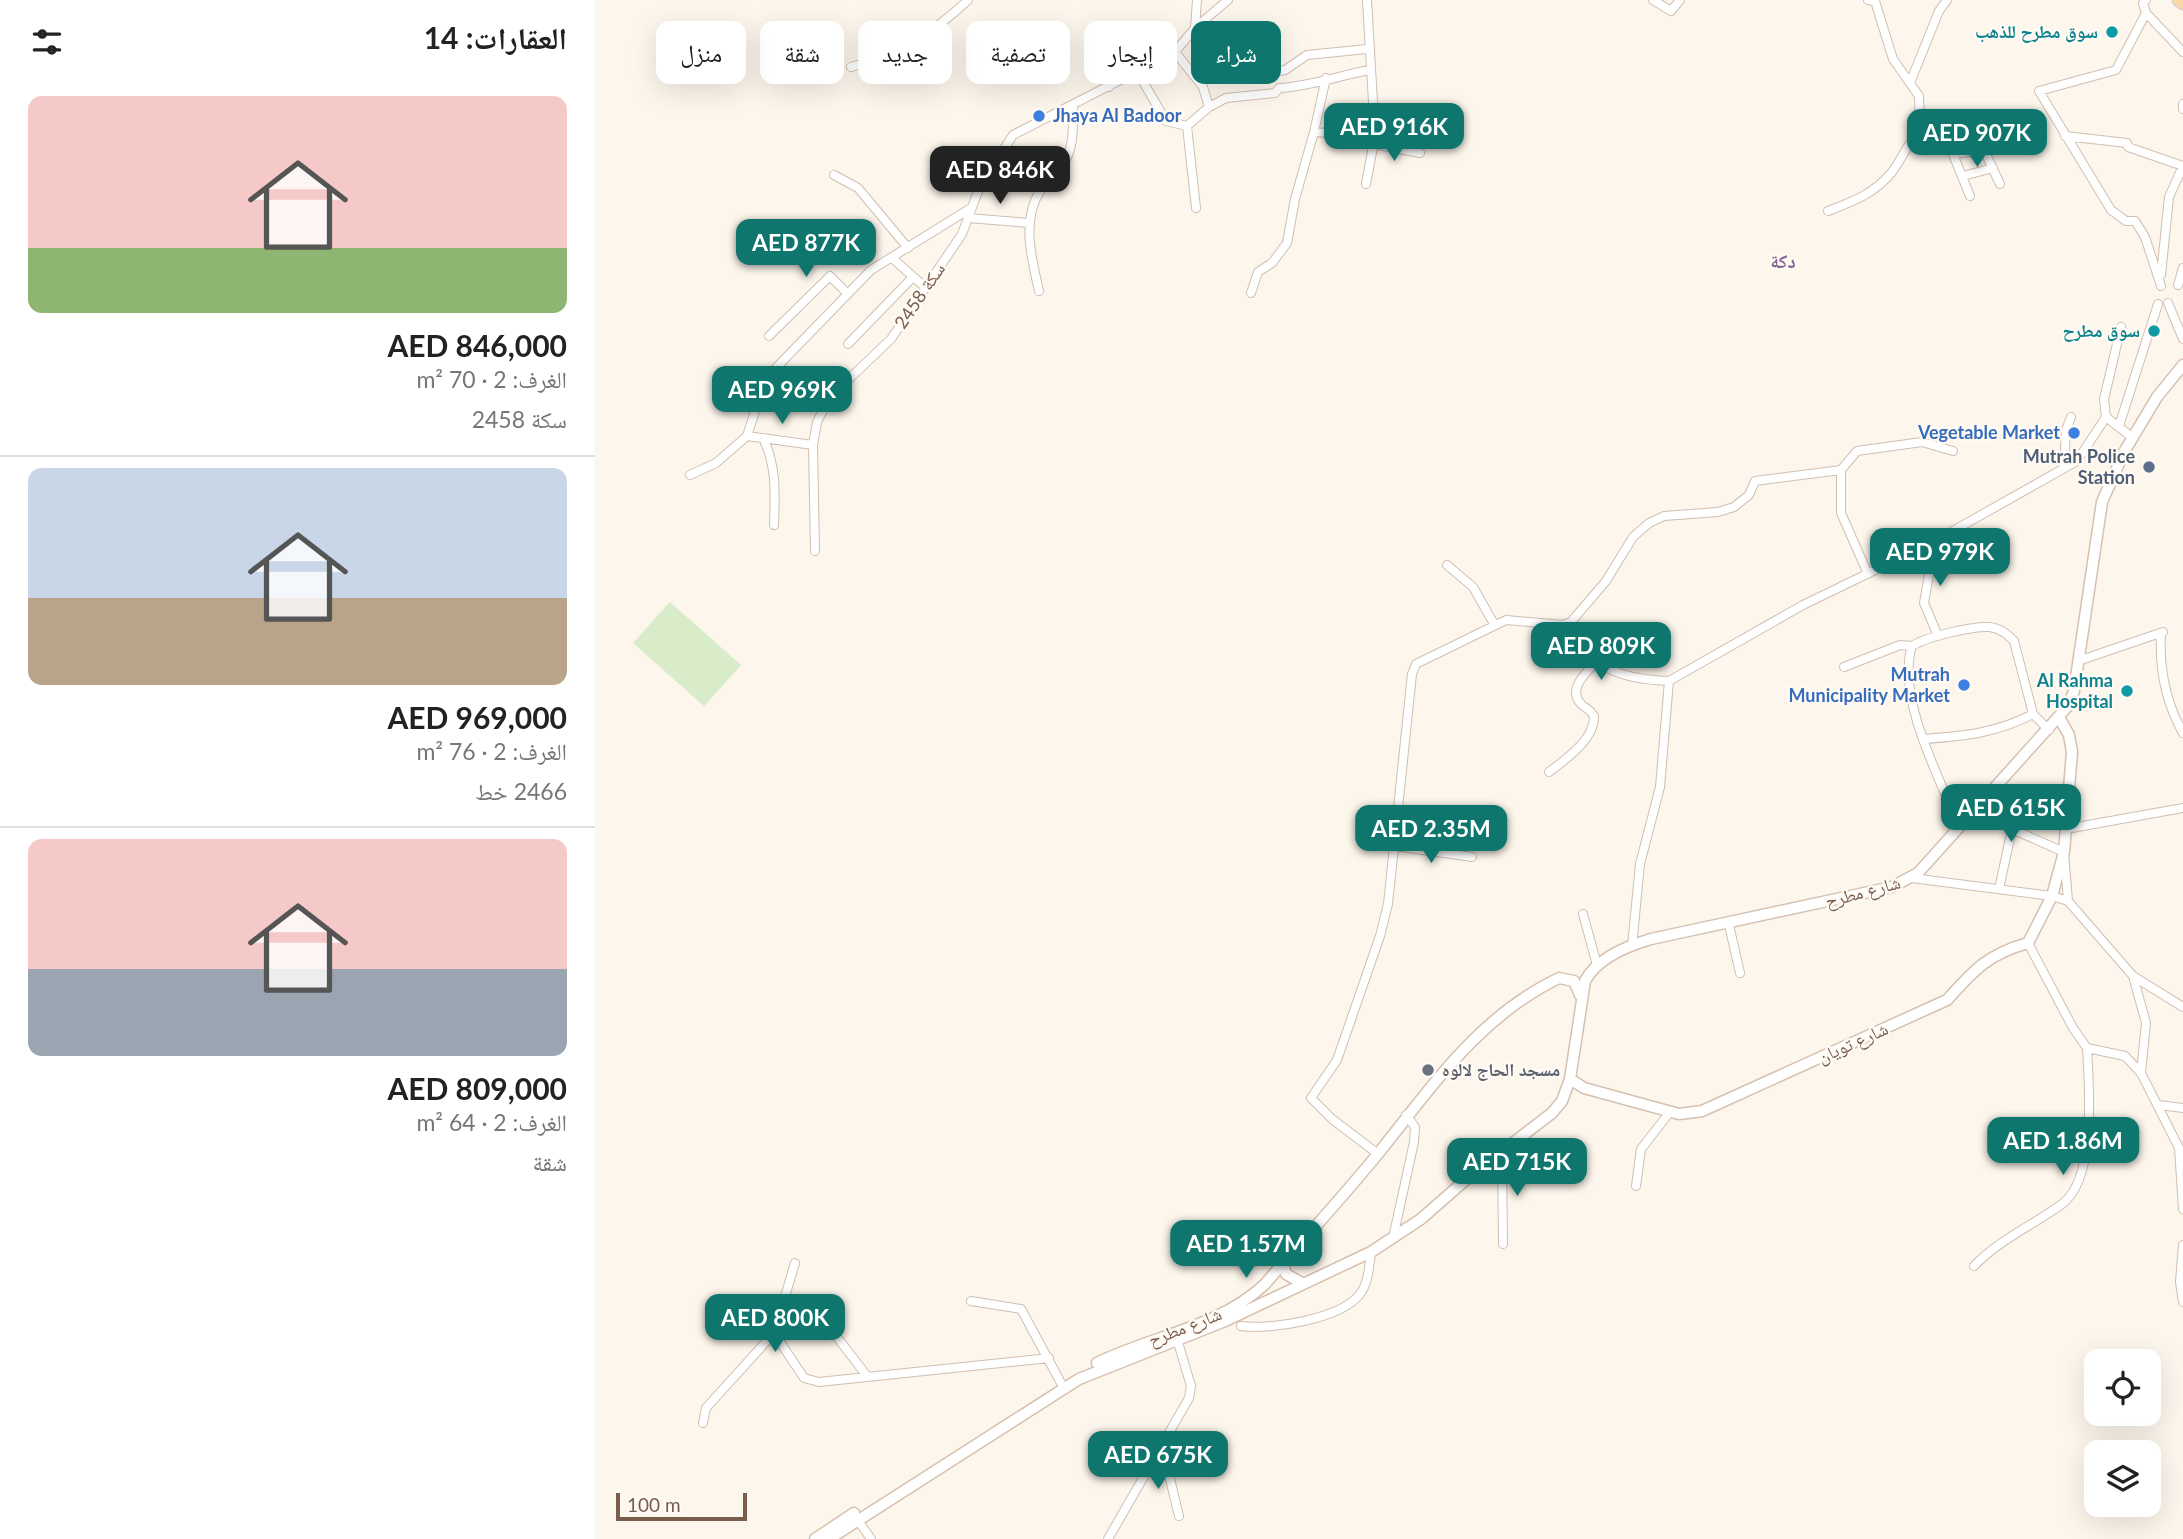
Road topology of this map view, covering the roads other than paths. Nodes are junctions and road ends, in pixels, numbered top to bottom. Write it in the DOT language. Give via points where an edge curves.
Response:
graph roads {
  1 [pos="968,0"];
  2 [pos="1196,0"];
  3 [pos="1228,0"];
  4 [pos="1367,0"];
  5 [pos="1653,0"];
  6 [pos="1680,0"];
  7 [pos="1947,0"];
  8 [pos="2146,0"];
  9 [pos="1872,1"];
  10 [pos="2146,13"];
  11 [pos="1195,21"];
  12 [pos="1203,21"];
  13 [pos="1191,33"];
  14 [pos="1367,49"];
  15 [pos="1177,50"];
  16 [pos="2183,52"];
  17 [pos="1177,54"];
  18 [pos="851,67"];
  19 [pos="1369,70"];
  20 [pos="1281,71"];
  21 [pos="1326,78"];
  22 [pos="1910,83"];
  23 [pos="1108,84"];
  24 [pos="1115,84"];
  25 [pos="1144,84"];
  26 [pos="1109,87"];
  27 [pos="1073,105"];
  28 [pos="1209,107"];
  29 [pos="1187,126"];
  30 [pos="1920,126"];
  31 [pos="1314,132"];
  32 [pos="2065,136"];
  33 [pos="1375,140"];
  34 [pos="1420,153"];
  35 [pos="1954,154"];
  36 [pos="2183,166"];
  37 [pos="1993,168"];
  38 [pos="834,175"];
  39 [pos="1963,176"];
  40 [pos="1366,184"];
  41 [pos="2000,184"];
  42 [pos="1970,196"];
  43 [pos="971,208"];
  44 [pos="1196,208"];
  45 [pos="1828,211"];
  46 [pos="968,218"];
  47 [pos="1030,223"];
  48 [pos="908,248"];
  49 [pos="892,258"];
  50 [pos="2183,268"];
  51 [pos="913,277"];
  52 [pos="2178,284"];
  53 [pos="925,287"];
  54 [pos="1039,291"];
  55 [pos="847,293"];
  56 [pos="1251,293"];
  57 [pos="2121,327"];
  58 [pos="769,336"];
  59 [pos="2183,339"];
  60 [pos="848,344"];
  61 [pos="2183,366"];
  62 [pos="2106,416"];
  63 [pos="2071,417"];
  64 [pos="2119,426"];
  65 [pos="747,436"];
  66 [pos="763,438"];
  67 [pos="2133,438"];
  68 [pos="813,445"];
  69 [pos="1953,451"];
  70 [pos="2064,468"];
  71 [pos="1841,470"];
  72 [pos="690,475"];
  73 [pos="774,525"];
  74 [pos="1935,541"];
  75 [pos="815,551"];
  76 [pos="1447,565"];
  77 [pos="1868,574"];
  78 [pos="1494,624"];
  79 [pos="1563,625"];
  80 [pos="1938,636"];
  81 [pos="1912,646"];
  82 [pos="2078,661"];
  83 [pos="1595,662"];
  84 [pos="1844,667"];
  85 [pos="1669,681"];
  86 [pos="2033,714"];
  87 [pos="2060,719"];
  88 [pos="2049,730"];
  89 [pos="2183,733"];
  90 [pos="1924,739"];
  91 [pos="1549,772"];
  92 [pos="1975,807"];
  93 [pos="2183,808"];
  94 [pos="1959,826"];
  95 [pos="2012,828"];
  96 [pos="2066,829"];
  97 [pos="1395,846"];
  98 [pos="2064,852"];
  99 [pos="1472,857"];
  100 [pos="1912,877"];
  101 [pos="1999,889"];
  102 [pos="2052,896"];
  103 [pos="2068,901"];
  104 [pos="1583,914"];
  105 [pos="1729,925"];
  106 [pos="2028,943"];
  107 [pos="1632,946"];
  108 [pos="1597,965"];
  109 [pos="1740,973"];
  110 [pos="2133,976"];
  111 [pos="1581,998"];
  112 [pos="2183,1007"];
  113 [pos="2087,1048"];
  114 [pos="2141,1073"];
  115 [pos="1570,1079"];
  116 [pos="2159,1105"];
  117 [pos="2183,1108"];
  118 [pos="1670,1112"];
  119 [pos="1406,1115"];
  120 [pos="2181,1150"];
  121 [pos="1502,1153"];
  122 [pos="1378,1154"];
  123 [pos="1636,1186"];
  124 [pos="2183,1209"];
  125 [pos="1393,1238"];
  126 [pos="1503,1244"];
  127 [pos="2183,1245"];
  128 [pos="1371,1252"];
  129 [pos="795,1263"];
  130 [pos="1283,1263"];
  131 [pos="1974,1266"];
  132 [pos="1301,1283"];
  133 [pos="971,1301"];
  134 [pos="2183,1303"];
  135 [pos="813,1306"];
  136 [pos="1233,1324"];
  137 [pos="774,1333"];
  138 [pos="1177,1339"];
  139 [pos="1049,1358"];
  140 [pos="867,1376"];
  141 [pos="1061,1383"];
  142 [pos="703,1423"];
  143 [pos="1156,1458"];
  144 [pos="1179,1516"];
  145 [pos="857,1519"];
  146 [pos="815,1539"];
  147 [pos="829,1539"];
  148 [pos="871,1539"];
  149 [pos="1108,1539"];
  1 -- 18 [label="street" via="939,27 885,58"];
  2 -- 11 [label="street"];
  3 -- 12 [label="street, سكة 2458"];
  4 -- 14 [label="street"];
  5 -- 6 [label="street" via="1671,11"];
  7 -- 22 [label="street"];
  8 -- 10 [label="street"];
  9 -- 22 [label="street" via="1893,59"];
  10 -- 16 [label="street"];
  10 -- 32 [label="street" via="2116,70 2039,91"];
  13 -- 15 [label="street, سكة 2458"];
  14 -- 19 [label="street"];
  14 -- 20 [label="street" via="1307,55"];
  17 -- 28 [label="street" via="1203,87"];
  19 -- 21 [label="street"];
  19 -- 33 [label="street"];
  21 -- 28 [label="street" via="1312,86 1226,98"];
  21 -- 31 [label="street"];
  22 -- 30 [label="street" via="1919,96"];
  23 -- 26 [label="street"];
  24 -- 26 [label="street, سكة 2458"];
  25 -- 29 [label="street" via="1166,121"];
  26 -- 27 [label="street, سكة 2458"];
  27 -- 43 [label="street, سكة 2458" via="1013,135"];
  27 -- 47 [label="street" via="1074,135 1064,164 1039,192"];
  28 -- 29 [label="street"];
  29 -- 44 [label="street"];
  30 -- 35 [label="street" via="1948,142"];
  30 -- 45 [label="street" via="1894,170 1869,196"];
  31 -- 33 [label="street"];
  31 -- 56 [label="street" via="1287,243 1272,263 1258,272"];
  32 -- 36 [label="street" via="2127,143 2128,148"];
  32 -- 36 [label="street" via="2111,210 2126,221 2135,221 2161,283 2169,197"];
  33 -- 34 [label="street"];
  33 -- 40 [label="street"];
  35 -- 37 [label="street" via="1984,149"];
  35 -- 39 [label="street"];
  37 -- 39 [label="street"];
  37 -- 41 [label="street"];
  38 -- 48 [label="street" via="858,188"];
  39 -- 42 [label="street"];
  43 -- 46 [label="street, سكة 2458"];
  43 -- 48 [label="street"];
  46 -- 47 [label="street"];
  46 -- 53 [label="street, سكة 2458"];
  47 -- 54 [label="street" via="1031,258"];
  48 -- 49 [label="street"];
  49 -- 51 [label="street"];
  49 -- 55 [label="street"];
  50 -- 52 [label="street"];
  51 -- 53 [label="street"];
  51 -- 60 [label="street"];
  53 -- 68 [label="street, سكة 2458" via="891,339 829,398 817,422"];
  55 -- 58 [label="street" via="829,276"];
  55 -- 65 [label="street" via="771,373"];
  57 -- 62 [label="street" via="2104,400"];
  59 -- 64 [label="street" via="2163,303"];
  61 -- 67 [label="main road, شارع مطرح" via="2157,397"];
  62 -- 64 [label="street"];
  62 -- 70 [label="street" via="2083,454"];
  63 -- 70 [label="street"];
  64 -- 67 [label="street"];
  65 -- 66 [label="street"];
  65 -- 72 [label="street" via="716,463"];
  66 -- 68 [label="street"];
  66 -- 73 [label="street" via="776,479"];
  67 -- 82 [label="main road, شارع مطرح" via="2102,502"];
  68 -- 75 [label="street, سكة 2458"];
  69 -- 71 [label="street" via="1928,443 1894,444 1857,451"];
  70 -- 74 [label="street"];
  71 -- 77 [label="street" via="1841,513"];
  71 -- 79 [label="street" via="1760,479 1734,507 1664,516 1650,523 1633,537 1578,617"];
  74 -- 77 [label="street"];
  74 -- 80 [label="street" via="1924,603"];
  76 -- 78 [label="street" via="1473,587"];
  77 -- 85 [label="street"];
  78 -- 79 [label="street" via="1516,620"];
  78 -- 97 [label="street" via="1416,664"];
  79 -- 83 [label="street"];
  80 -- 81 [label="street"];
  80 -- 86 [label="street" via="1989,627 2005,632 2014,641"];
  81 -- 84 [label="street" via="1899,645"];
  81 -- 90 [label="street" via="1908,672"];
  82 -- 87 [label="main road, شارع مطرح" via="2072,699"];
  82 -- 89 [label="street" via="2164,632 2161,671 2172,713"];
  83 -- 85 [label="street" via="1635,679"];
  83 -- 91 [label="street" via="1576,690 1581,704 1594,716 1594,724 1575,752"];
  85 -- 107 [label="street" via="1660,787 1640,864"];
  86 -- 88 [label="street"];
  86 -- 90 [label="street" via="2005,729 1979,735"];
  87 -- 88 [label="main road, شارع مطرح"];
  87 -- 96 [label="main road" via="2072,746"];
  88 -- 92 [label="main road, شارع مطرح"];
  90 -- 94 [label="street"];
  92 -- 94 [label="main road, شارع مطرح"];
  92 -- 95 [label="street"];
  93 -- 96 [label="street"];
  94 -- 100 [label="main road, شارع مطرح"];
  95 -- 98 [label="street"];
  95 -- 101 [label="street"];
  96 -- 98 [label="main road"];
  97 -- 99 [label="street"];
  97 -- 122 [label="street" via="1380,936 1337,1060 1311,1098"];
  98 -- 102 [label="main road"];
  98 -- 103 [label="street"];
  100 -- 101 [label="street"];
  100 -- 105 [label="main road, شارع مطرح" via="1892,887"];
  101 -- 102 [label="street"];
  102 -- 103 [label="street"];
  102 -- 106 [label="main road"];
  103 -- 110 [label="street"];
  104 -- 108 [label="street"];
  105 -- 107 [label="main road, شارع مطرح"];
  105 -- 109 [label="street"];
  106 -- 113 [label="street"];
  106 -- 118 [label="main road, شارع تويان" via="1991,957 1947,1000 1702,1111"];
  107 -- 108 [label="main road, شارع مطرح"];
  108 -- 111 [label="main road, شارع مطرح" via="1584,981"];
  110 -- 112 [label="street"];
  110 -- 114 [label="street" via="2146,1023"];
  111 -- 115 [label="main road, شارع مطرح"];
  111 -- 119 [label="main road, شارع مطرح" via="1577,985 1564,978 1517,1003 1467,1044"];
  113 -- 114 [label="street" via="2125,1056"];
  113 -- 131 [label="street" via="2089,1138 2073,1193 1990,1249"];
  114 -- 116 [label="street"];
  115 -- 118 [label="main road, شارع تويان" via="1584,1088"];
  115 -- 121 [label="main road, شارع مطرح" via="1557,1108"];
  116 -- 117 [label="street"];
  116 -- 120 [label="street"];
  118 -- 123 [label="street" via="1641,1149"];
  119 -- 122 [label="main road, شارع مطرح"];
  119 -- 125 [label="street" via="1415,1127 1415,1142"];
  120 -- 124 [label="street"];
  121 -- 125 [label="main road, شارع مطرح"];
  121 -- 126 [label="street"];
  122 -- 130 [label="main road, شارع مطرح"];
  125 -- 128 [label="main road, شارع مطرح"];
  127 -- 134 [label="street"];
  128 -- 132 [label="main road, شارع مطرح"];
  128 -- 136 [label="street" via="1365,1286 1352,1302 1287,1327"];
  129 -- 137 [label="street"];
  130 -- 132 [label="main road" via="1286,1275"];
  130 -- 141 [label="main road, شارع مطرح" via="1235,1307 1107,1358"];
  132 -- 136 [label="main road, شارع مطرح"];
  133 -- 139 [label="street" via="1021,1309"];
  135 -- 140 [label="street"];
  136 -- 138 [label="main road, شارع مطرح"];
  137 -- 140 [label="street" via="804,1378 819,1382"];
  137 -- 142 [label="street" via="706,1408"];
  138 -- 143 [label="street" via="1191,1386 1189,1398"];
  138 -- 145 [label="main road, شارع مطرح" via="1079,1379"];
  139 -- 140 [label="street"];
  139 -- 141 [label="street"];
  141 -- 146 [label="main road, شارع مطرح"];
  143 -- 144 [label="street" via="1170,1479"];
  143 -- 149 [label="street"];
  145 -- 147 [label="main road, شارع مطرح"];
  145 -- 148 [label="street"];
}
